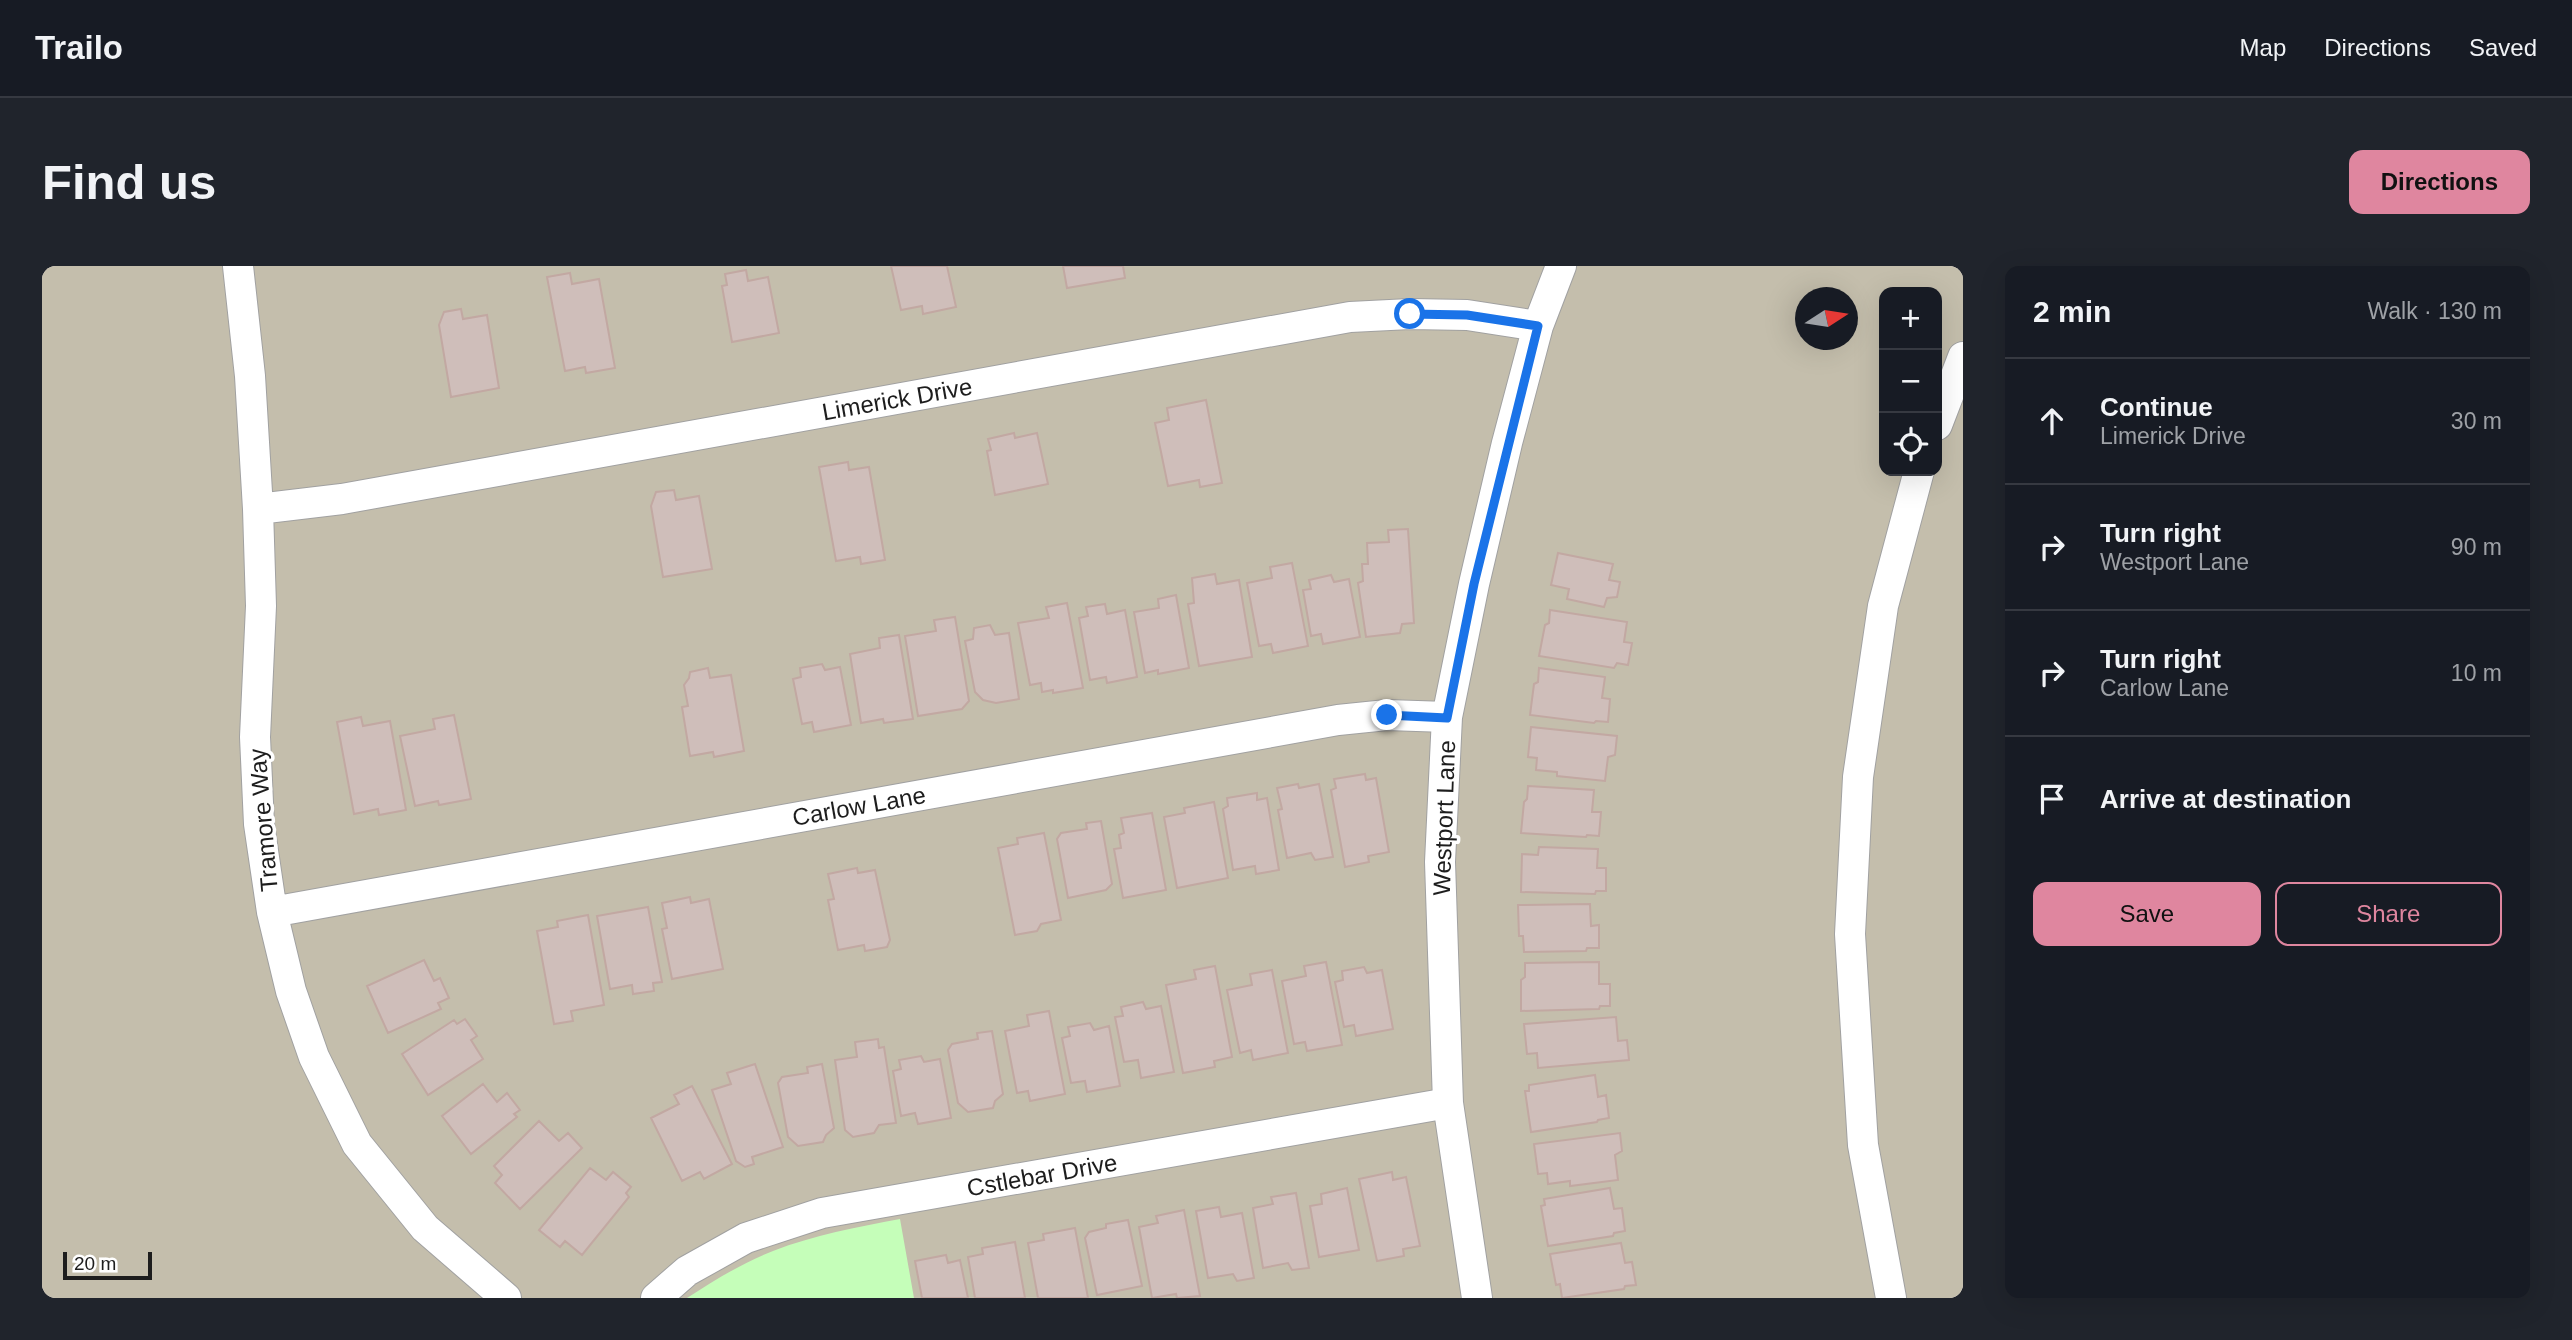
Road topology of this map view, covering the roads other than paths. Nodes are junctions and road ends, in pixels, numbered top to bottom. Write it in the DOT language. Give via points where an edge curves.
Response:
graph roads {
  1 [pos="237,266"];
  2 [pos="1562,266"];
  3 [pos="1538,326"];
  4 [pos="1963,358"];
  5 [pos="1942,413"];
  6 [pos="1917,476"];
  7 [pos="258,509"];
  8 [pos="1447,718"];
  9 [pos="272,912"];
  10 [pos="1448,1103"];
  11 [pos="506,1298"];
  12 [pos="656,1298"];
  13 [pos="1477,1298"];
  14 [pos="1891,1298"];
  1 -- 7 [label="street, Tramore Way"];
  2 -- 3 [label="street, Westport Lane"];
  3 -- 7 [label="street, Limerick Drive" via="1467,315 1350,317 342,499"];
  3 -- 8 [label="street, Westport Lane" via="1474,584"];
  4 -- 5 [label="street"];
  6 -- 14 [label="street" via="1881,619 1858,777 1850,934 1863,1145"];
  7 -- 9 [label="street, Tramore Way" via="261,606 255,737 259,824"];
  8 -- 9 [label="street, Carlow Lane" via="1387,715 1338,720"];
  8 -- 10 [label="street, Westport Lane" via="1440,862"];
  9 -- 11 [label="street, Tramore Way" via="291,991 314,1057 357,1144 425,1228"];
  10 -- 12 [label="street, Cstlebar Drive" via="822,1213 746,1238 687,1271"];
  10 -- 13 [label="street, Westport Lane"];
}
